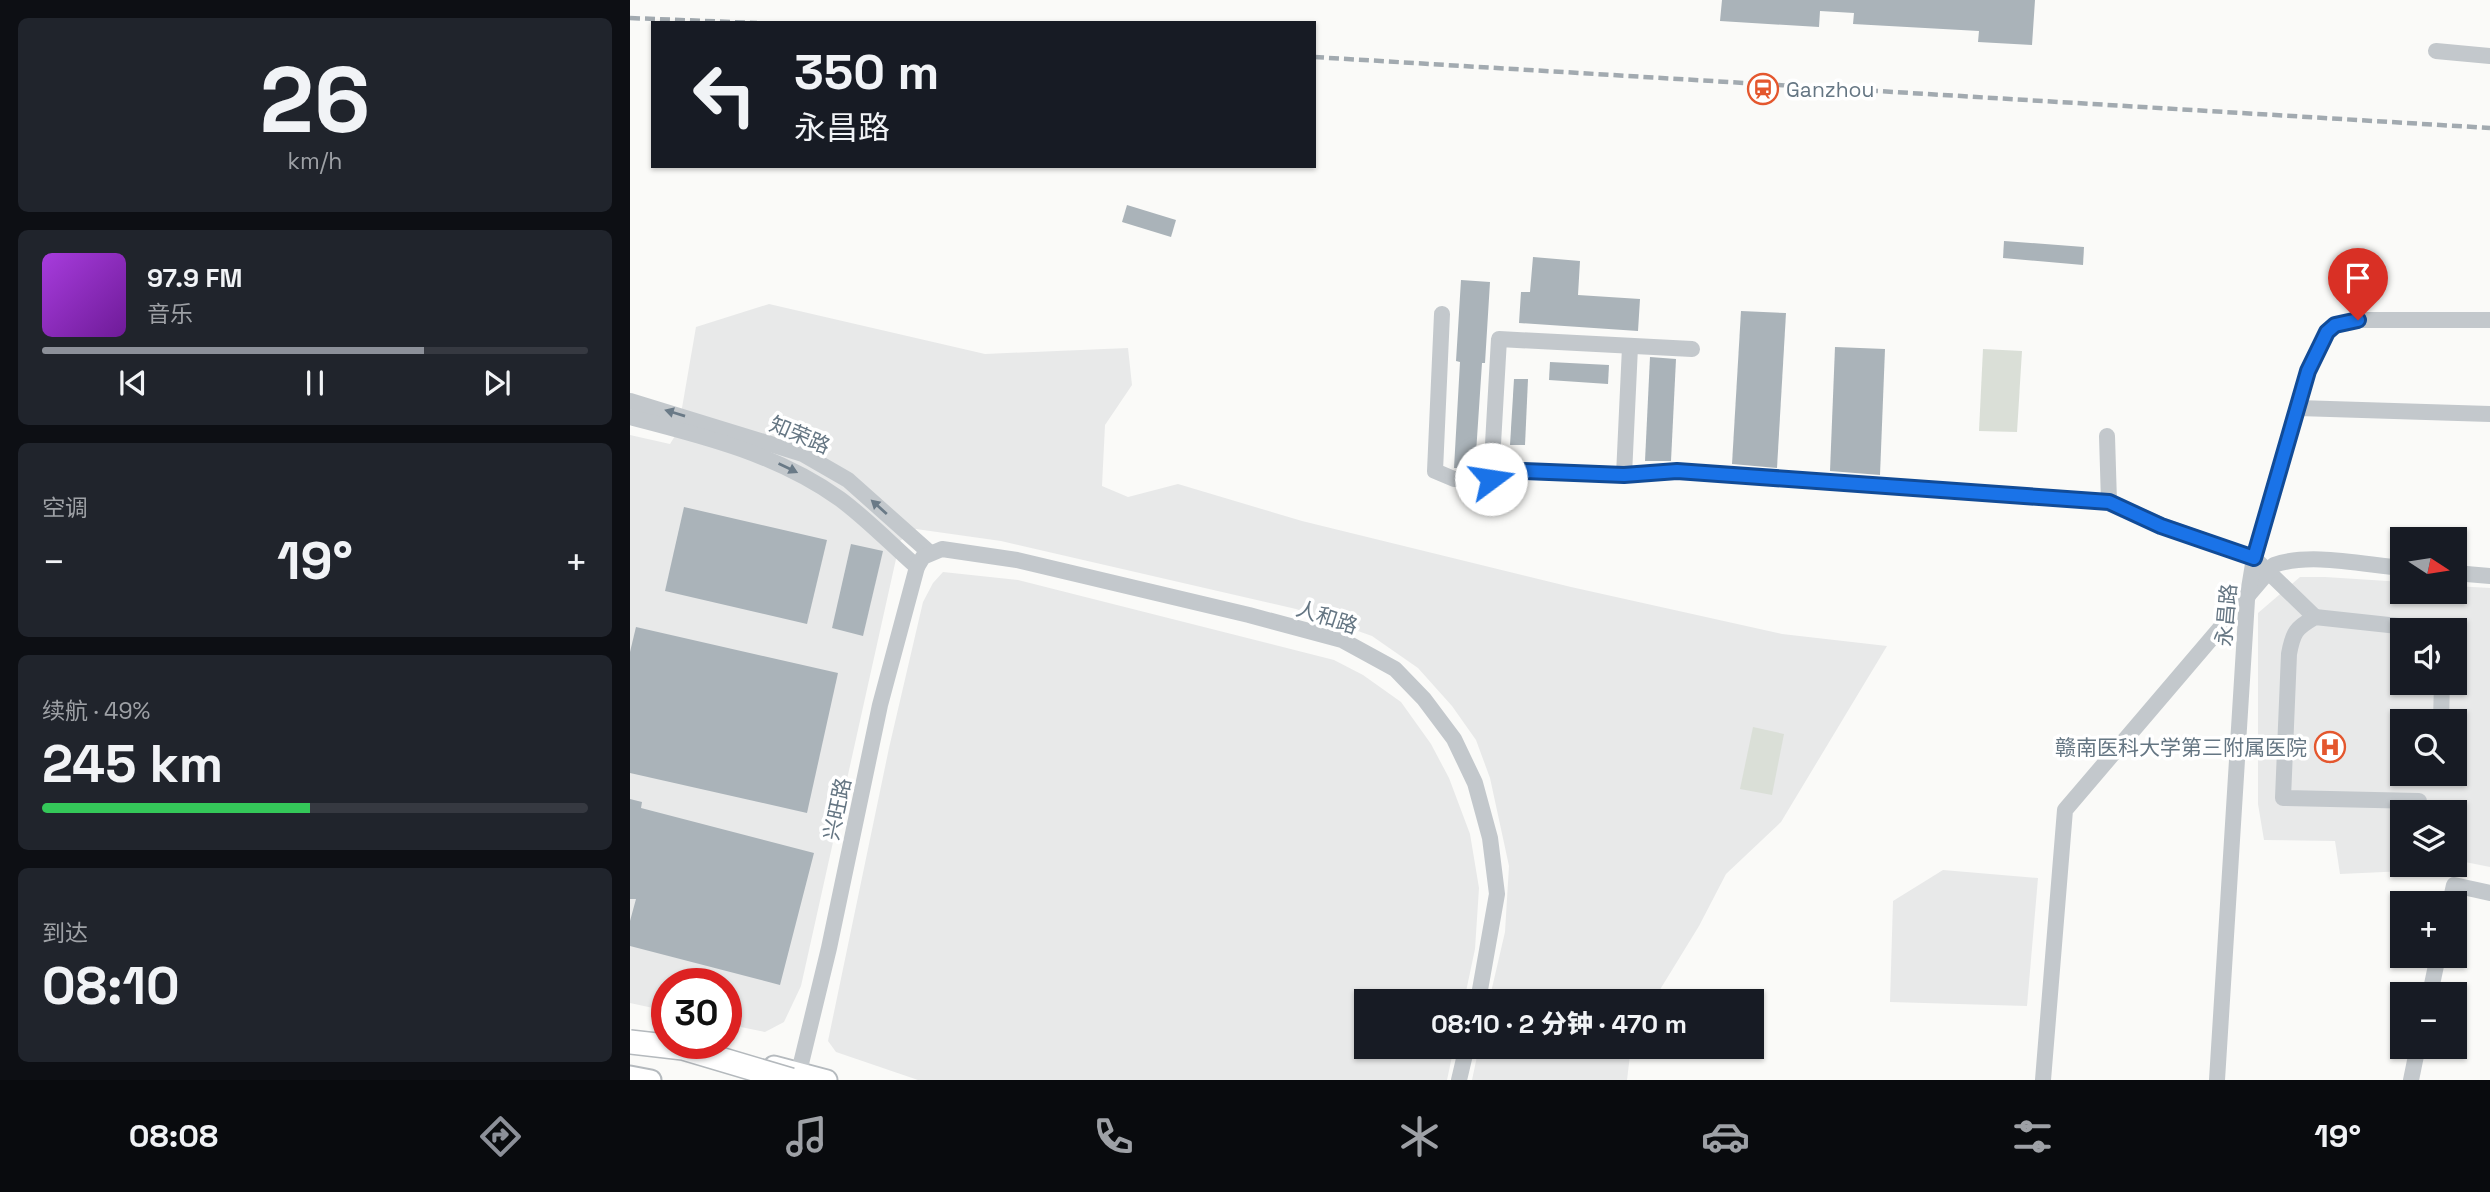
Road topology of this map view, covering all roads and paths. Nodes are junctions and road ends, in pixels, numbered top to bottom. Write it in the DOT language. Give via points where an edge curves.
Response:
graph roads {
  1 [pos="2437,51"];
  2 [pos="2490,56"];
  3 [pos="1441,314"];
  4 [pos="2490,320"];
  5 [pos="1630,347"];
  6 [pos="1692,349"];
  7 [pos="630,401"];
  8 [pos="2298,408"];
  9 [pos="2490,414"];
  10 [pos="630,417"];
  11 [pos="2107,436"];
  12 [pos="1624,475"];
  13 [pos="1491,479"];
  14 [pos="2109,502"];
  15 [pos="930,553"];
  16 [pos="2254,558"];
  17 [pos="917,567"];
  18 [pos="2390,567"];
  19 [pos="2269,571"];
  20 [pos="2468,574"];
  21 [pos="2490,576"];
  22 [pos="2247,600"];
  23 [pos="2315,617"];
  24 [pos="2390,625"];
  25 [pos="2390,800"];
  26 [pos="2453,891"];
  27 [pos="2490,893"];
  28 [pos="1480,989"];
  29 [pos="630,1042"];
  30 [pos="630,1051"];
  31 [pos="1464,1059"];
  32 [pos="2415,1059"];
  33 [pos="630,1076"];
  34 [pos="796,1077"];
  35 [pos="651,1080"];
  36 [pos="827,1080"];
  37 [pos="1459,1080"];
  38 [pos="2043,1080"];
  39 [pos="2217,1080"];
  40 [pos="2411,1080"];
  1 -- 2 [label="street"];
  3 -- 13 [label="street" via="1435,471 1454,479"];
  4 -- 8 [label="street, 永昌路" via="2358,320 2335,325 2308,371"];
  5 -- 6 [label="street"];
  5 -- 12 [label="street"];
  5 -- 13 [label="street" via="1499,339"];
  15 -- 7 [label="street, 知荣路, one-way" via="848,480 803,454"];
  8 -- 9 [label="street"];
  8 -- 16 [label="street, 永昌路"];
  10 -- 17 [label="street, 知荣路, one-way" via="756,453 800,474 841,500"];
  11 -- 14 [label="street"];
  12 -- 13 [label="street" via="1521,471"];
  12 -- 14 [label="street" via="1677,471"];
  14 -- 16 [label="street" via="2161,526"];
  15 -- 17 [label="street, 兴旺路"];
  15 -- 28 [label="street, 人和路" via="943,549 1017,560 1249,615 1342,640 1395,669 1454,739 1475,783 1490,838 1497,894"];
  16 -- 19 [label="street"];
  16 -- 22 [label="street, 永昌路"];
  17 -- 34 [label="street, 兴旺路" via="880,705 829,948"];
  18 -- 19 [label="street" via="2286,561"];
  19 -- 22 [label="street"];
  19 -- 23 [label="street"];
  20 -- 21 [label="street"];
  22 -- 38 [label="street" via="2065,810"];
  22 -- 39 [label="street, 永昌路"];
  23 -- 24 [label="street"];
  23 -- 25 [label="street" via="2292,636 2283,798"];
  26 -- 27 [label="street" via="2454,885"];
  29 -- 34 [label="highway, bridge" via="683,1048"];
  30 -- 34 [label="main road" via="722,1054"];
  31 -- 37 [label="street"];
  32 -- 40 [label="street"];
  33 -- 35 [label="main road"];
  34 -- 36 [label="main road"];
}
